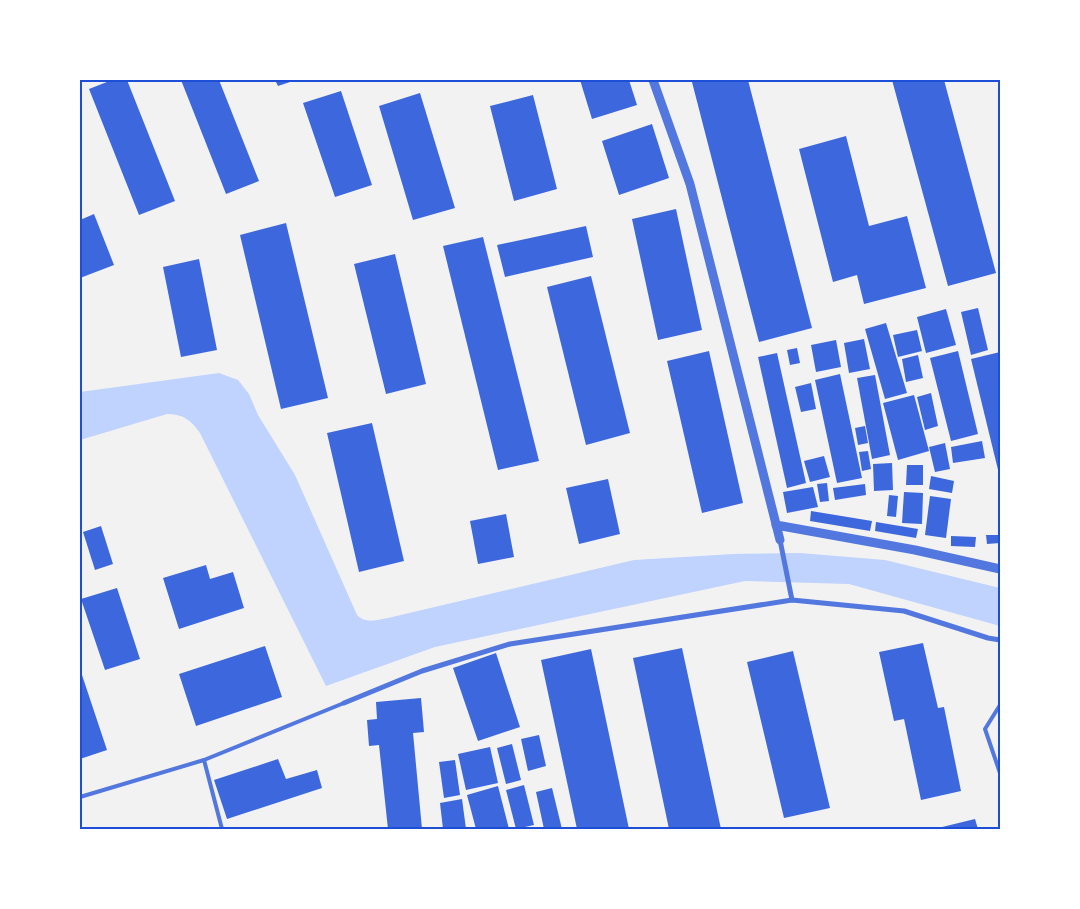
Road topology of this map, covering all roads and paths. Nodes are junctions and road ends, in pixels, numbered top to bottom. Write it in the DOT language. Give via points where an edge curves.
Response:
graph roads {
  1 [pos="653,80"];
  2 [pos="776,525"];
  3 [pos="780,540"];
  4 [pos="1000,569"];
  5 [pos="792,600"];
  6 [pos="1000,640"];
  7 [pos="344,703"];
  8 [pos="1000,705"];
  9 [pos="204,760"];
  10 [pos="1000,773"];
  11 [pos="80,796"];
  12 [pos="222,829"];
  1 -- 2 [label="street" via="690,184"];
  2 -- 3 [label="street"];
  2 -- 4 [label="street"];
  3 -- 5 [label="street"];
  5 -- 6 [label="street" via="904,611"];
  5 -- 7 [label="street" via="510,644 422,671"];
  7 -- 9 [label="lane"];
  8 -- 10 [label="lane" via="985,729"];
  9 -- 11 [label="lane"];
  9 -- 12 [label="lane"];
}
